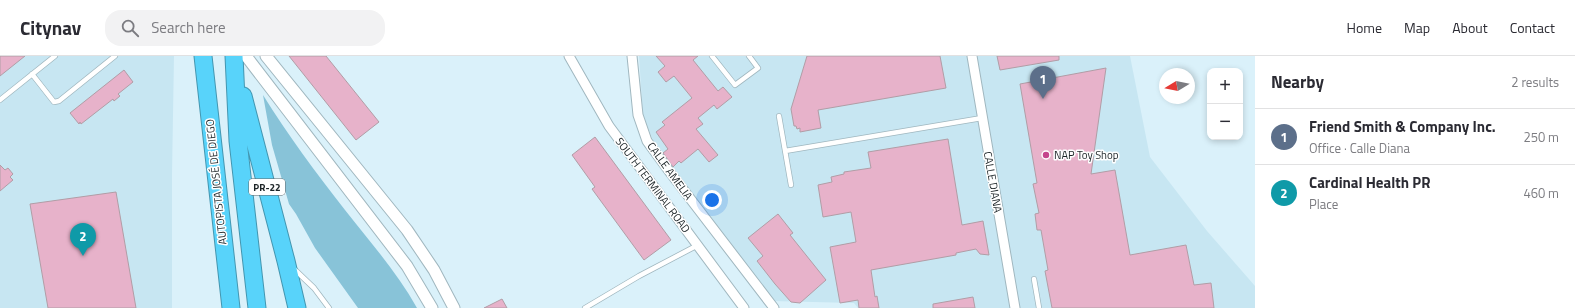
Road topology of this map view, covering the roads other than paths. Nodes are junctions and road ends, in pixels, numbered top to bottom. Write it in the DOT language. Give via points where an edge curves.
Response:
graph roads {
  1 [pos="55,56"];
  2 [pos="114,56"];
  3 [pos="266,56"];
  4 [pos="569,56"];
  5 [pos="632,56"];
  6 [pos="712,56"];
  7 [pos="749,56"];
  8 [pos="972,56"];
  9 [pos="238,59"];
  10 [pos="203,61"];
  11 [pos="32,74"];
  12 [pos="0,100"];
  13 [pos="780,116"];
  14 [pos="982,118"];
  15 [pos="786,152"];
  16 [pos="791,186"];
  17 [pos="698,245"];
  18 [pos="286,261"];
  19 [pos="1034,279"];
  20 [pos="231,308"];
  21 [pos="257,308"];
  22 [pos="297,308"];
  23 [pos="329,308"];
  24 [pos="432,308"];
  25 [pos="454,308"];
  26 [pos="585,308"];
  27 [pos="744,308"];
  28 [pos="774,308"];
  29 [pos="1015,308"];
  30 [pos="1039,308"];
  1 -- 11 [label="lane"];
  2 -- 11 [label="lane" via="59,102 54,102"];
  3 -- 25 [label="street" via="407,230 434,270"];
  4 -- 17 [label="street, SOUTH TERMINAL ROAD" via="609,126"];
  5 -- 28 [label="street, CALLE AMELIA" via="638,115 647,141"];
  6 -- 7 [label="lane" via="735,85 758,68"];
  8 -- 14 [label="street, CALLE DIANA"];
  9 -- 18 [label="highway, PR-22"];
  9 -- 21 [label="highway, PR-22" via="238,141"];
  9 -- 24 [label="street" via="407,266"];
  10 -- 20 [label="highway, AUTOPISTA JOSÉ DE DIEGO"];
  11 -- 12 [label="lane"];
  13 -- 15 [label="lane"];
  14 -- 15 [label="lane"];
  14 -- 29 [label="street, CALLE DIANA"];
  15 -- 16 [label="lane"];
  17 -- 26 [label="lane"];
  17 -- 27 [label="street, SOUTH TERMINAL ROAD"];
  18 -- 22 [label="highway, PR-22"];
  18 -- 23 [label="lane" via="314,288"];
  19 -- 30 [label="lane"];
}
